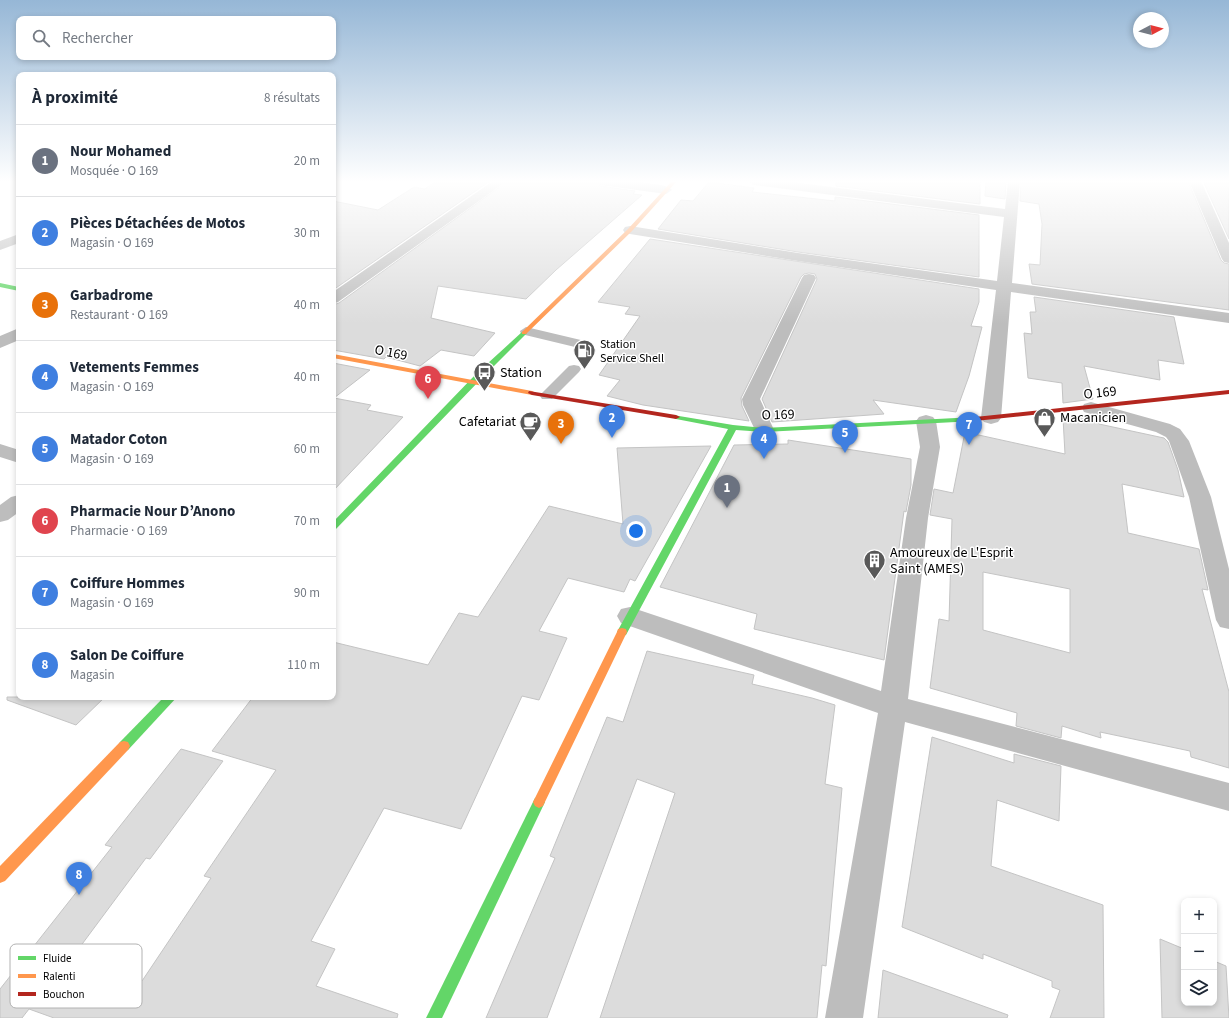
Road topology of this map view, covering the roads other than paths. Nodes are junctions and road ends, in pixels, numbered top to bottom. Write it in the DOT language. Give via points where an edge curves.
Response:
graph roads {
  1 [pos="434,229"];
  2 [pos="1009,229"];
  3 [pos="1216,229"];
  4 [pos="630,230"];
  5 [pos="16,239"];
  6 [pos="0,246"];
  7 [pos="1229,259"];
  8 [pos="809,278"];
  9 [pos="0,285"];
  10 [pos="1003,287"];
  11 [pos="16,288"];
  12 [pos="336,298"];
  13 [pos="1229,318"];
  14 [pos="526,331"];
  15 [pos="16,335"];
  16 [pos="0,343"];
  17 [pos="585,354"];
  18 [pos="336,357"];
  19 [pos="574,369"];
  20 [pos="472,384"];
  21 [pos="1229,392"];
  22 [pos="546,396"];
  23 [pos="1091,408"];
  24 [pos="990,418"];
  25 [pos="926,421"];
  26 [pos="733,428"];
  27 [pos="764,430"];
  28 [pos="0,450"];
  29 [pos="16,455"];
  30 [pos="16,504"];
  31 [pos="0,515"];
  32 [pos="336,524"];
  33 [pos="630,616"];
  34 [pos="1229,620"];
  35 [pos="168,700"];
  36 [pos="893,707"];
  37 [pos="1229,797"];
  38 [pos="0,876"];
  39 [pos="434,1018"];
  40 [pos="844,1018"];
  1 -- 12 [label="street"];
  2 -- 10 [label="street"];
  3 -- 7 [label="street"];
  4 -- 10 [label="street"];
  4 -- 14 [label="street"];
  5 -- 6 [label="street"];
  8 -- 27 [label="street" via="751,399"];
  9 -- 11 [label="street"];
  10 -- 13 [label="street"];
  10 -- 24 [label="street"];
  14 -- 17 [label="lane" via="580,344 585,348"];
  14 -- 20 [label="street"];
  15 -- 16 [label="street"];
  18 -- 20 [label="street, O 169"];
  19 -- 22 [label="lane"];
  20 -- 22 [label="street, O 169"];
  20 -- 32 [label="street"];
  21 -- 23 [label="street, O 169"];
  22 -- 26 [label="street, O 169"];
  23 -- 24 [label="street, O 169"];
  23 -- 34 [label="street" via="1163,428 1173,433 1179,441 1200,497"];
  24 -- 25 [label="street, O 169"];
  25 -- 27 [label="street, O 169"];
  25 -- 36 [label="street" via="930,447 917,518"];
  26 -- 27 [label="street, O 169"];
  26 -- 33 [label="street"];
  28 -- 29 [label="street"];
  30 -- 31 [label="street"];
  33 -- 36 [label="street"];
  33 -- 39 [label="street"];
  35 -- 38 [label="street"];
  36 -- 37 [label="street"];
  36 -- 40 [label="street"];
}
